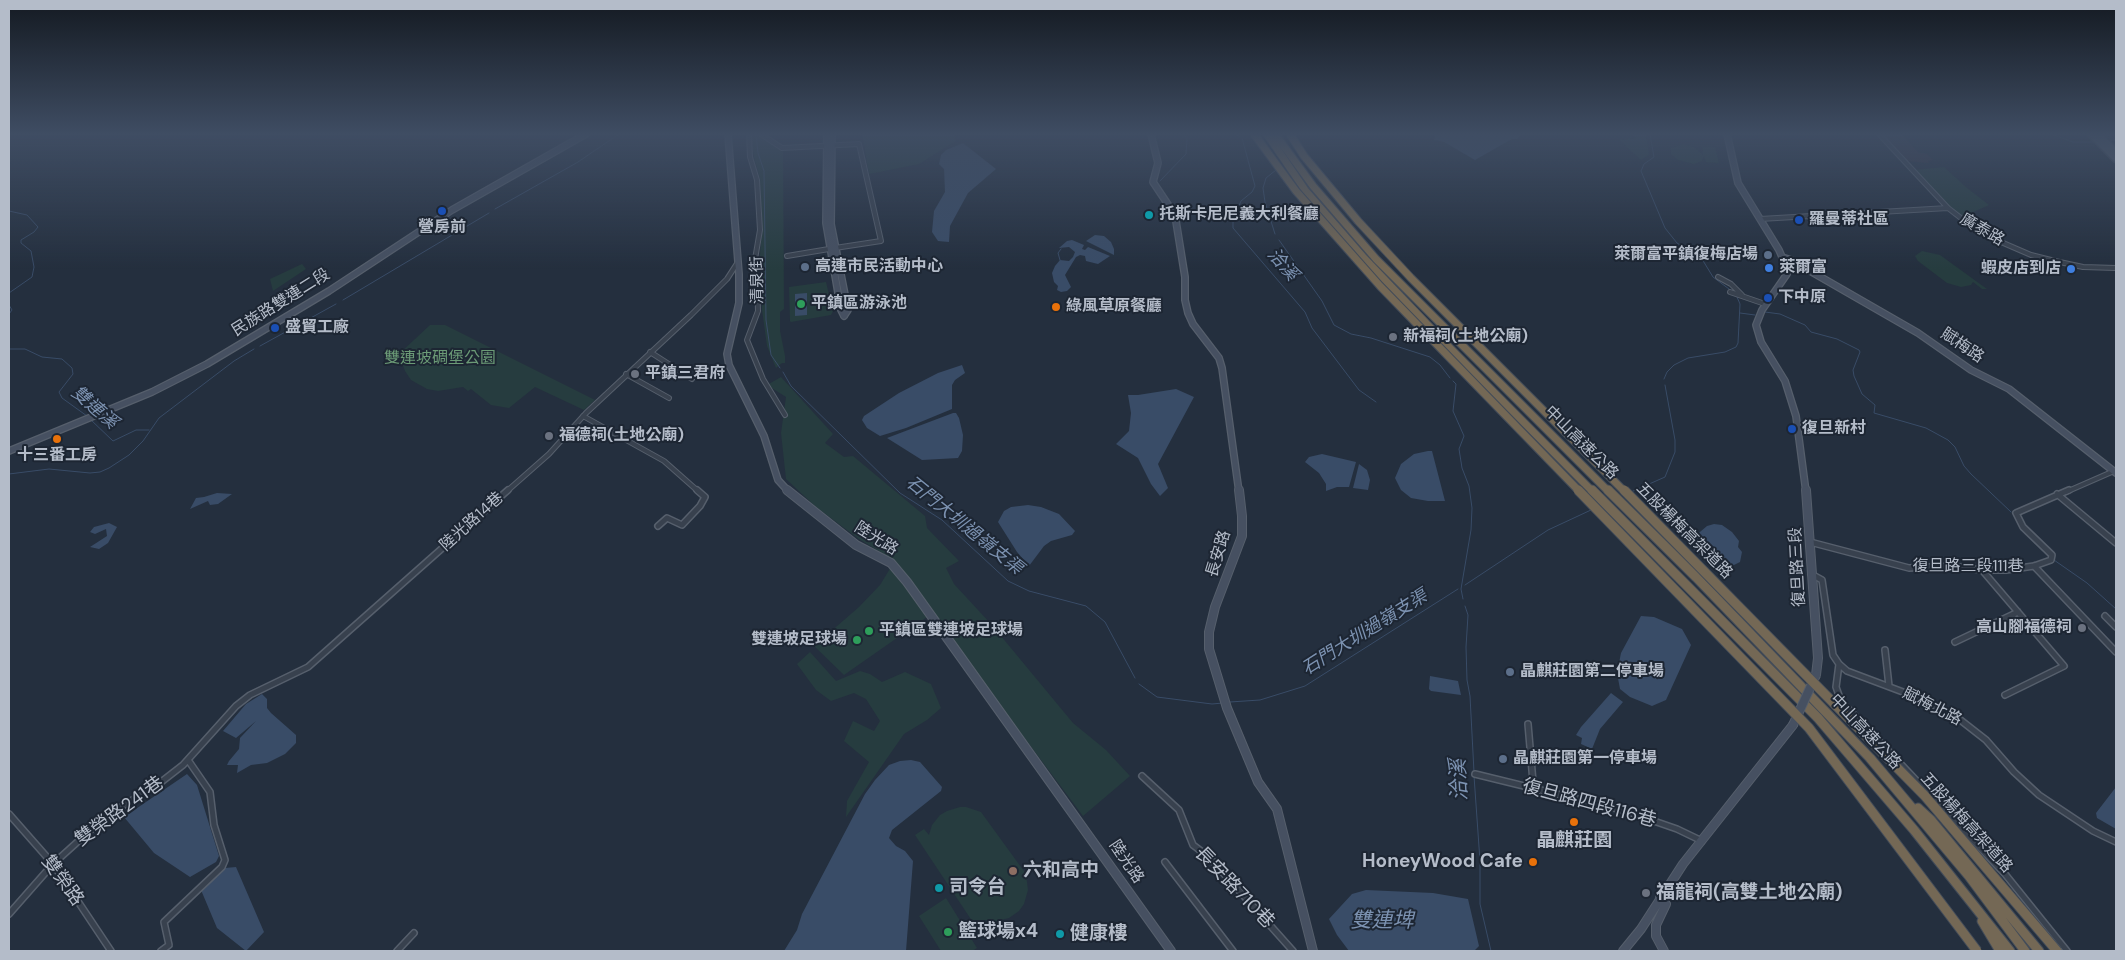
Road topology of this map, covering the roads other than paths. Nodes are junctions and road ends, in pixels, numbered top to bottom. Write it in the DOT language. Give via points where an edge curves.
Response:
graph roads {
  1 [pos="507,179"];
  2 [pos="732,179"];
  3 [pos="757,179"];
  4 [pos="828,179"];
  5 [pos="867,179"];
  6 [pos="1154,179"];
  7 [pos="1287,179"];
  8 [pos="1298,179"];
  9 [pos="1307,179"];
  10 [pos="1323,179"];
  11 [pos="1737,179"];
  12 [pos="1921,179"];
  13 [pos="1948,208"];
  14 [pos="1760,220"];
  15 [pos="832,248"];
  16 [pos="788,256"];
  17 [pos="1782,257"];
  18 [pos="738,262"];
  19 [pos="2116,268"];
  20 [pos="1718,277"];
  21 [pos="1731,292"];
  22 [pos="1745,298"];
  23 [pos="1766,304"];
  24 [pos="650,352"];
  25 [pos="626,374"];
  26 [pos="692,379"];
  27 [pos="669,398"];
  28 [pos="785,415"];
  29 [pos="583,416"];
  30 [pos="9,453"];
  31 [pos="2115,472"];
  32 [pos="2057,494"];
  33 [pos="658,526"];
  34 [pos="1810,542"];
  35 [pos="2116,543"];
  36 [pos="2034,566"];
  37 [pos="1982,570"];
  38 [pos="1811,574"];
  39 [pos="2018,612"];
  40 [pos="2104,616"];
  41 [pos="2116,627"];
  42 [pos="1955,642"];
  43 [pos="1885,650"];
  44 [pos="2116,652"];
  45 [pos="1839,664"];
  46 [pos="1888,686"];
  47 [pos="2005,695"];
  48 [pos="1528,724"];
  49 [pos="188,760"];
  50 [pos="1475,774"];
  51 [pos="1142,776"];
  52 [pos="1537,788"];
  53 [pos="1899,790"];
  54 [pos="9,814"];
  55 [pos="1702,841"];
  56 [pos="2116,842"];
  57 [pos="1165,862"];
  58 [pos="53,864"];
  59 [pos="1962,890"];
  60 [pos="1660,897"];
  61 [pos="9,914"];
  62 [pos="414,933"];
  63 [pos="111,951"];
  64 [pos="161,951"];
  65 [pos="397,951"];
  66 [pos="1171,951"];
  67 [pos="1233,951"];
  68 [pos="1294,951"];
  69 [pos="1313,951"];
  70 [pos="1623,951"];
  71 [pos="1664,951"];
  72 [pos="1977,951"];
  73 [pos="2000,951"];
  74 [pos="2010,951"];
  75 [pos="2026,951"];
  76 [pos="2039,951"];
  77 [pos="2056,951"];
  78 [pos="2067,951"];
  1 -- 30 [label="street, 民族路雙連二段" via="207,364"];
  2 -- 18 [label="street, 陸光路"];
  3 -- 28 [label="street, 清泉街" via="760,230 754,266 758,312 747,340 763,379"];
  4 -- 15 [label="street" via="826,223"];
  5 -- 15 [label="street" via="880,241"];
  6 -- 69 [label="street, 長安路" via="1175,215 1188,313 1219,358 1242,516 1242,536 1215,607 1209,649 1227,708 1258,782 1277,809"];
  7 -- 72 [label="highway, bridge" via="1380,286 1809,728"];
  8 -- 59 [label="highway, 中山高速公路" via="1364,258 1446,344 1818,718"];
  9 -- 53 [label="highway, 中山高速公路" via="1376,258 1696,577"];
  10 -- 77 [label="highway, 五股楊梅高架道路, bridge" via="1412,278 1925,796"];
  11 -- 14 [label="street"];
  12 -- 13 [label="street, 廣泰路"];
  13 -- 14 [label="street"];
  13 -- 19 [label="street, 廣泰路" via="1994,239 2031,255 2083,267"];
  14 -- 17 [label="street"];
  15 -- 15 [label="street" via="841,310 844,316 848,310"];
  15 -- 16 [label="street"];
  17 -- 23 [label="street, 復旦路三段" via="1787,274"];
  17 -- 31 [label="street, 賦梅路" via="1918,333 1970,370 2010,388"];
  18 -- 24 [label="street, 陸光路14巷" via="727,279"];
  18 -- 66 [label="street, 陸光路" via="739,303 727,354 729,365 764,436 778,480 856,545 891,564 907,582"];
  20 -- 22 [label="street"];
  21 -- 22 [label="street"];
  22 -- 23 [label="street"];
  23 -- 34 [label="street, 復旦路三段" via="1757,319 1757,333 1785,382 1796,416"];
  24 -- 25 [label="street, 陸光路14巷"];
  24 -- 26 [label="street"];
  25 -- 27 [label="street"];
  25 -- 29 [label="street, 陸光路14巷"];
  29 -- 33 [label="street" via="664,461 704,497 682,525 668,518"];
  29 -- 49 [label="street, 陸光路14巷" via="549,454 308,667 250,695 236,706"];
  31 -- 32 [label="street, 復旦路三段111巷"];
  32 -- 35 [label="street"];
  32 -- 36 [label="street, 復旦路三段111巷" via="2016,513 2023,527 2052,555 2050,560"];
  34 -- 37 [label="street, 復旦路三段111巷" via="1909,568 1946,566"];
  34 -- 38 [label="street, 復旦路三段"];
  36 -- 37 [label="street, 復旦路三段111巷"];
  36 -- 44 [label="street"];
  37 -- 39 [label="street"];
  38 -- 45 [label="street" via="1822,580 1833,655"];
  38 -- 55 [label="street, 復旦路三段, bridge" via="1818,658 1816,675 1793,725"];
  39 -- 42 [label="street"];
  39 -- 47 [label="street" via="2064,666"];
  40 -- 41 [label="street"];
  43 -- 46 [label="street"];
  45 -- 46 [label="street, 賦梅北路" via="1847,671"];
  45 -- 78 [label="street" via="1836,687 1841,701 2005,874"];
  46 -- 56 [label="street, 賦梅北路" via="1954,715 1986,740 2039,795 2093,831"];
  48 -- 52 [label="street" via="1533,782"];
  49 -- 58 [label="street, 雙榮路241巷" via="156,786 94,827"];
  49 -- 64 [label="street" via="210,792 214,825 224,860 222,867 164,922 169,945"];
  50 -- 52 [label="street, 復旦路四段116巷"];
  51 -- 68 [label="street, 長安路710巷" via="1179,810 1192,845 1209,857"];
  52 -- 55 [label="street, 復旦路四段116巷" via="1622,810 1677,828"];
  53 -- 75 [label="highway, 中山高速公路"];
  53 -- 76 [label="highway" via="1931,820"];
  54 -- 58 [label="street, 雙榮路"];
  55 -- 60 [label="street, 復旦路三段"];
  57 -- 67 [label="street"];
  58 -- 61 [label="street, 雙榮路241巷"];
  58 -- 63 [label="street, 雙榮路"];
  59 -- 73 [label="highway"];
  59 -- 74 [label="highway, 中山高速公路"];
  60 -- 70 [label="street, 復旦路三段"];
  60 -- 71 [label="street" via="1666,904 1656,925 1656,936"];
  62 -- 65 [label="street"];
}
